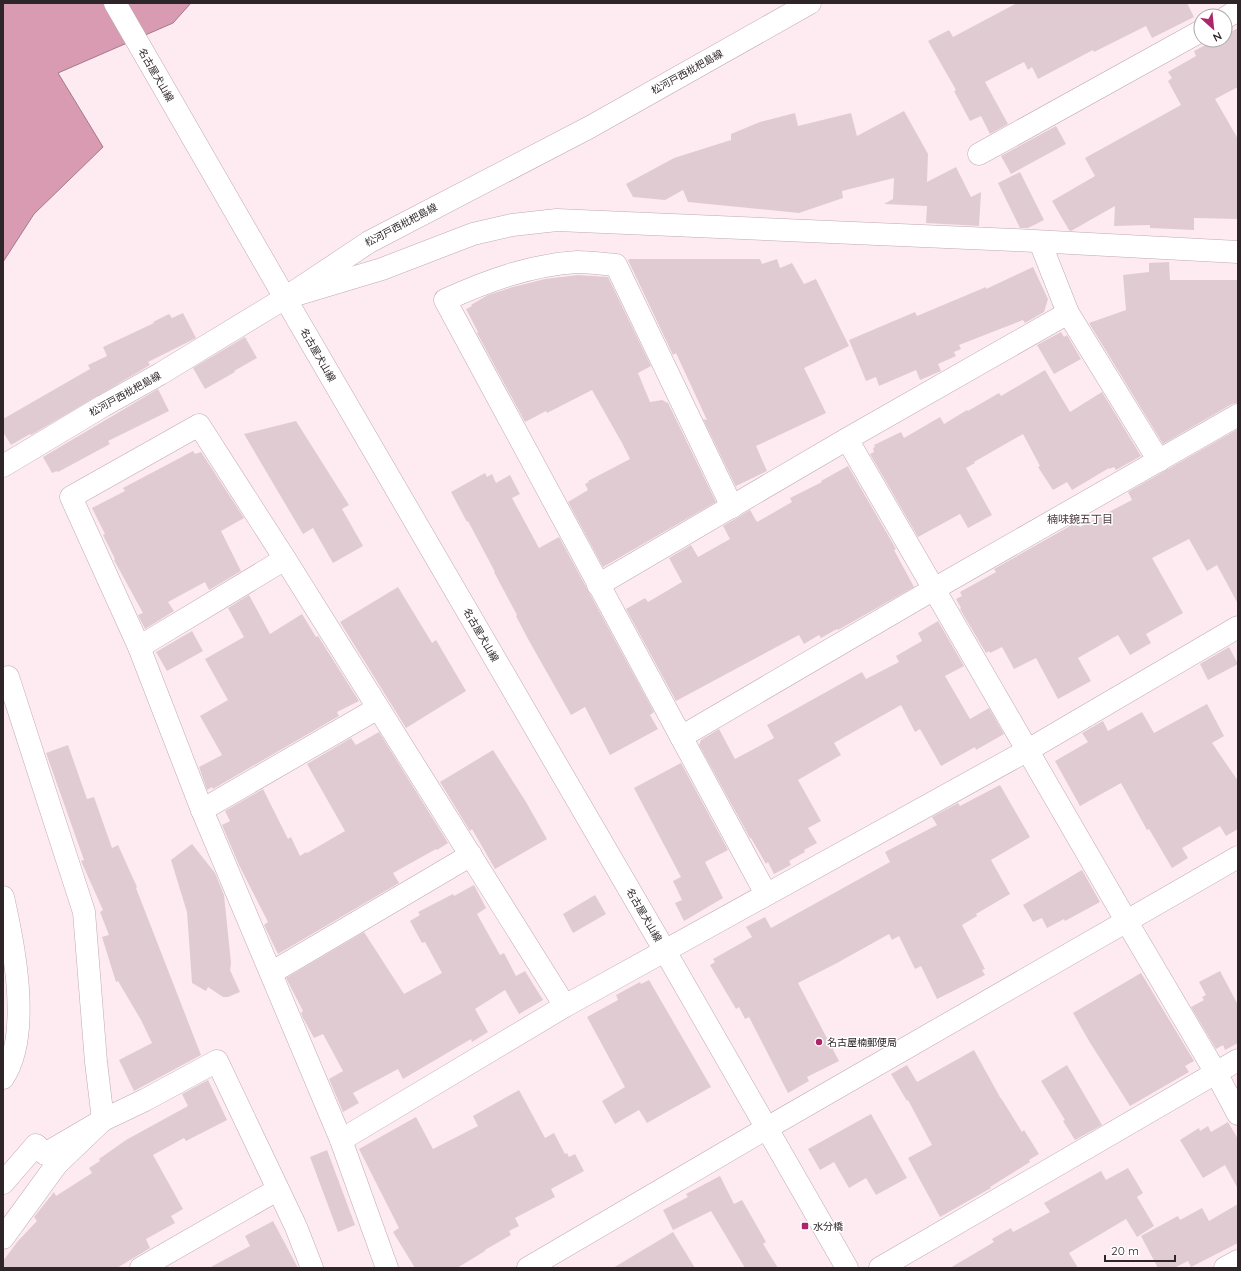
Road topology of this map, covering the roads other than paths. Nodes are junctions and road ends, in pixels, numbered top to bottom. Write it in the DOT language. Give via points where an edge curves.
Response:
graph roads {
  1 [pos="115,3"];
  2 [pos="810,3"];
  3 [pos="1193,35"];
  4 [pos="979,154"];
  5 [pos="1040,242"];
  6 [pos="1238,253"];
  7 [pos="285,298"];
  8 [pos="1068,313"];
  9 [pos="1238,415"];
  10 [pos="847,439"];
  11 [pos="1159,461"];
  12 [pos="3,466"];
  13 [pos="732,508"];
  14 [pos="285,559"];
  15 [pos="598,585"];
  16 [pos="934,588"];
  17 [pos="1238,627"];
  18 [pos="139,647"];
  19 [pos="8,677"];
  20 [pos="378,708"];
  21 [pos="681,737"];
  22 [pos="1028,750"];
  23 [pos="202,810"];
  24 [pos="471,856"];
  25 [pos="1238,857"];
  26 [pos="766,894"];
  27 [pos="3,897"];
  28 [pos="1127,922"];
  29 [pos="665,951"];
  30 [pos="271,973"];
  31 [pos="565,1006"];
  32 [pos="1238,1060"];
  33 [pos="1216,1073"];
  34 [pos="3,1078"];
  35 [pos="1238,1114"];
  36 [pos="103,1120"];
  37 [pos="767,1128"];
  38 [pos="341,1140"];
  39 [pos="3,1183"];
  40 [pos="277,1190"];
  41 [pos="3,1238"];
  42 [pos="1238,1260"];
  43 [pos="141,1268"];
  44 [pos="312,1268"];
  45 [pos="387,1268"];
  46 [pos="528,1268"];
  47 [pos="847,1268"];
  48 [pos="880,1268"];
  49 [pos="1225,1268"];
  1 -- 7 [label="street, 名古屋犬山線"];
  2 -- 7 [label="street, 松河戸西枇杷島線" via="590,127 369,242"];
  3 -- 4 [label="street"];
  5 -- 6 [label="street"];
  5 -- 7 [label="street" via="557,220 512,225 473,234 382,269"];
  5 -- 8 [label="street"];
  7 -- 12 [label="street, 松河戸西枇杷島線"];
  7 -- 29 [label="street, 名古屋犬山線"];
  8 -- 10 [label="street"];
  8 -- 11 [label="street"];
  9 -- 11 [label="street"];
  10 -- 13 [label="street"];
  10 -- 16 [label="street"];
  11 -- 16 [label="street"];
  13 -- 15 [label="street"];
  13 -- 15 [label="street" via="616,265 578,262 541,266 504,276 445,300"];
  14 -- 18 [label="street"];
  14 -- 18 [label="street" via="199,425 71,497"];
  14 -- 20 [label="street"];
  15 -- 21 [label="street"];
  16 -- 21 [label="street"];
  16 -- 22 [label="street"];
  17 -- 22 [label="street"];
  18 -- 23 [label="street"];
  19 -- 36 [label="street" via="84,912"];
  20 -- 23 [label="street"];
  20 -- 24 [label="street"];
  21 -- 26 [label="street"];
  22 -- 26 [label="street"];
  22 -- 28 [label="street"];
  23 -- 30 [label="street"];
  24 -- 30 [label="street"];
  24 -- 31 [label="street"];
  25 -- 28 [label="street"];
  26 -- 29 [label="street"];
  27 -- 34 [label="street" via="19,990 14,1051"];
  28 -- 33 [label="street"];
  28 -- 37 [label="street"];
  29 -- 31 [label="street"];
  29 -- 37 [label="street, 名古屋犬山線"];
  30 -- 38 [label="street"];
  31 -- 38 [label="street"];
  32 -- 33 [label="street"];
  33 -- 35 [label="street"];
  33 -- 48 [label="street"];
  36 -- 39 [label="street" via="45,1154 36,1145"];
  36 -- 40 [label="street" via="217,1061"];
  36 -- 41 [label="street" via="57,1164"];
  37 -- 46 [label="street"];
  37 -- 47 [label="street, 名古屋犬山線"];
  38 -- 45 [label="street"];
  40 -- 43 [label="street"];
  40 -- 44 [label="street" via="296,1227"];
  42 -- 49 [label="street"];
}
